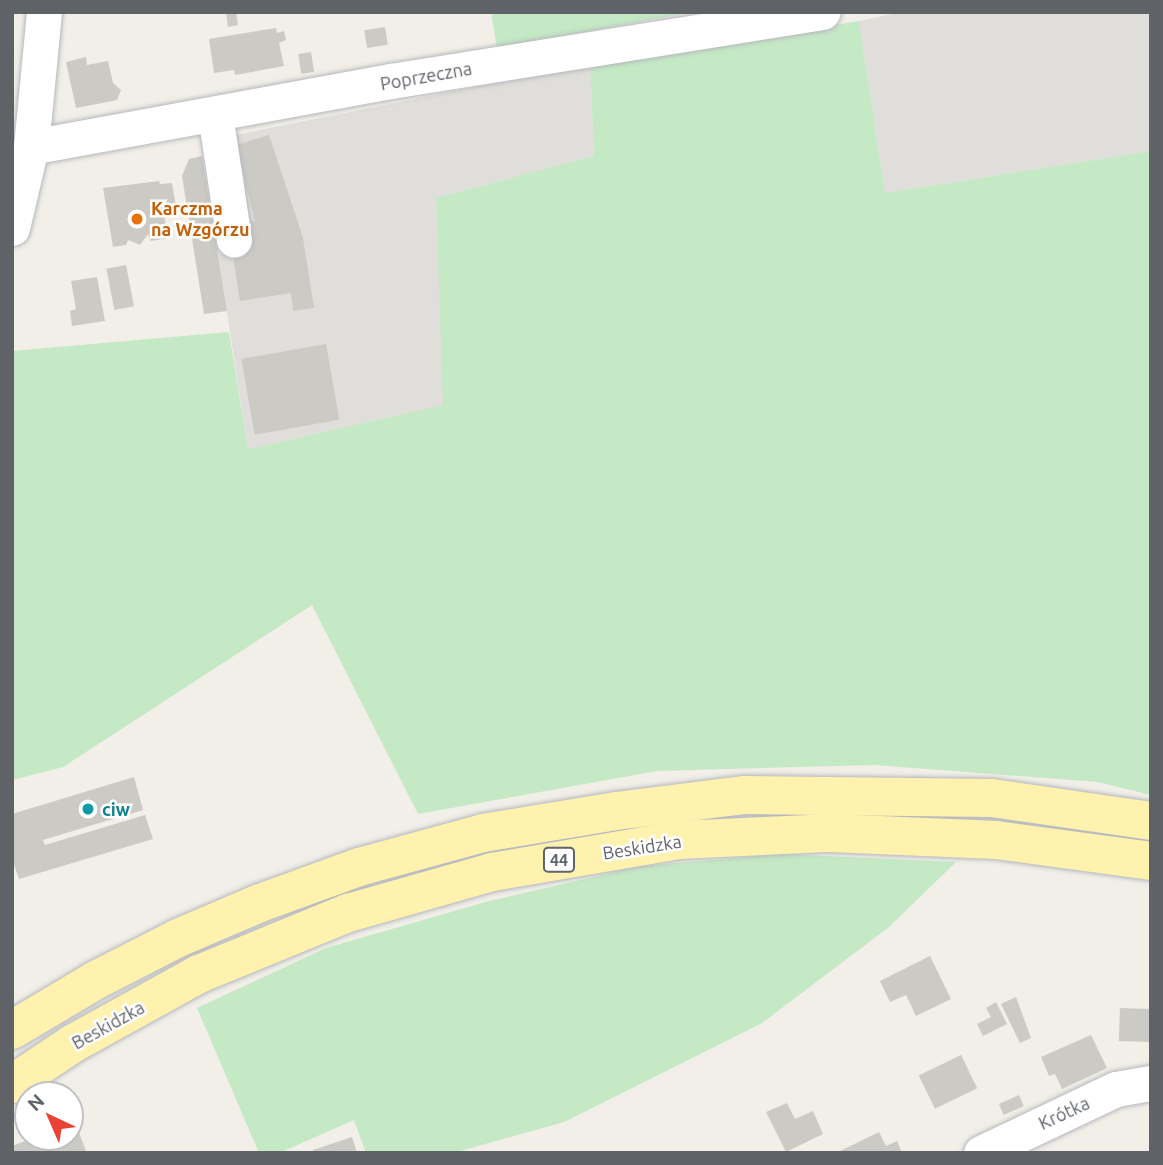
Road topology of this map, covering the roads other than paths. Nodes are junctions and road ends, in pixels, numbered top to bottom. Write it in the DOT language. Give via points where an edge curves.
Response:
graph roads {
  1 [pos="44,12"];
  2 [pos="823,12"];
  3 [pos="215,114"];
  4 [pos="31,147"];
  5 [pos="12,228"];
  6 [pos="234,240"];
  7 [pos="1151,821"];
  8 [pos="1151,861"];
  9 [pos="12,1030"];
  10 [pos="1151,1083"];
  11 [pos="12,1084"];
  12 [pos="981,1153"];
  1 -- 4 [label="street"];
  2 -- 3 [label="street, Poprzeczna"];
  3 -- 4 [label="street, Poprzeczna"];
  3 -- 6 [label="street"];
  4 -- 5 [label="street"];
  7 -- 9 [label="main road, 44" via="992,798 745,795 483,832 359,867 260,903 178,938"];
  8 -- 11 [label="main road, Beskidzka / 44" via="996,840 830,833 679,840 492,872 348,913 198,974 74,1043"];
  10 -- 12 [label="street, Krótka" via="1116,1089"];
}
